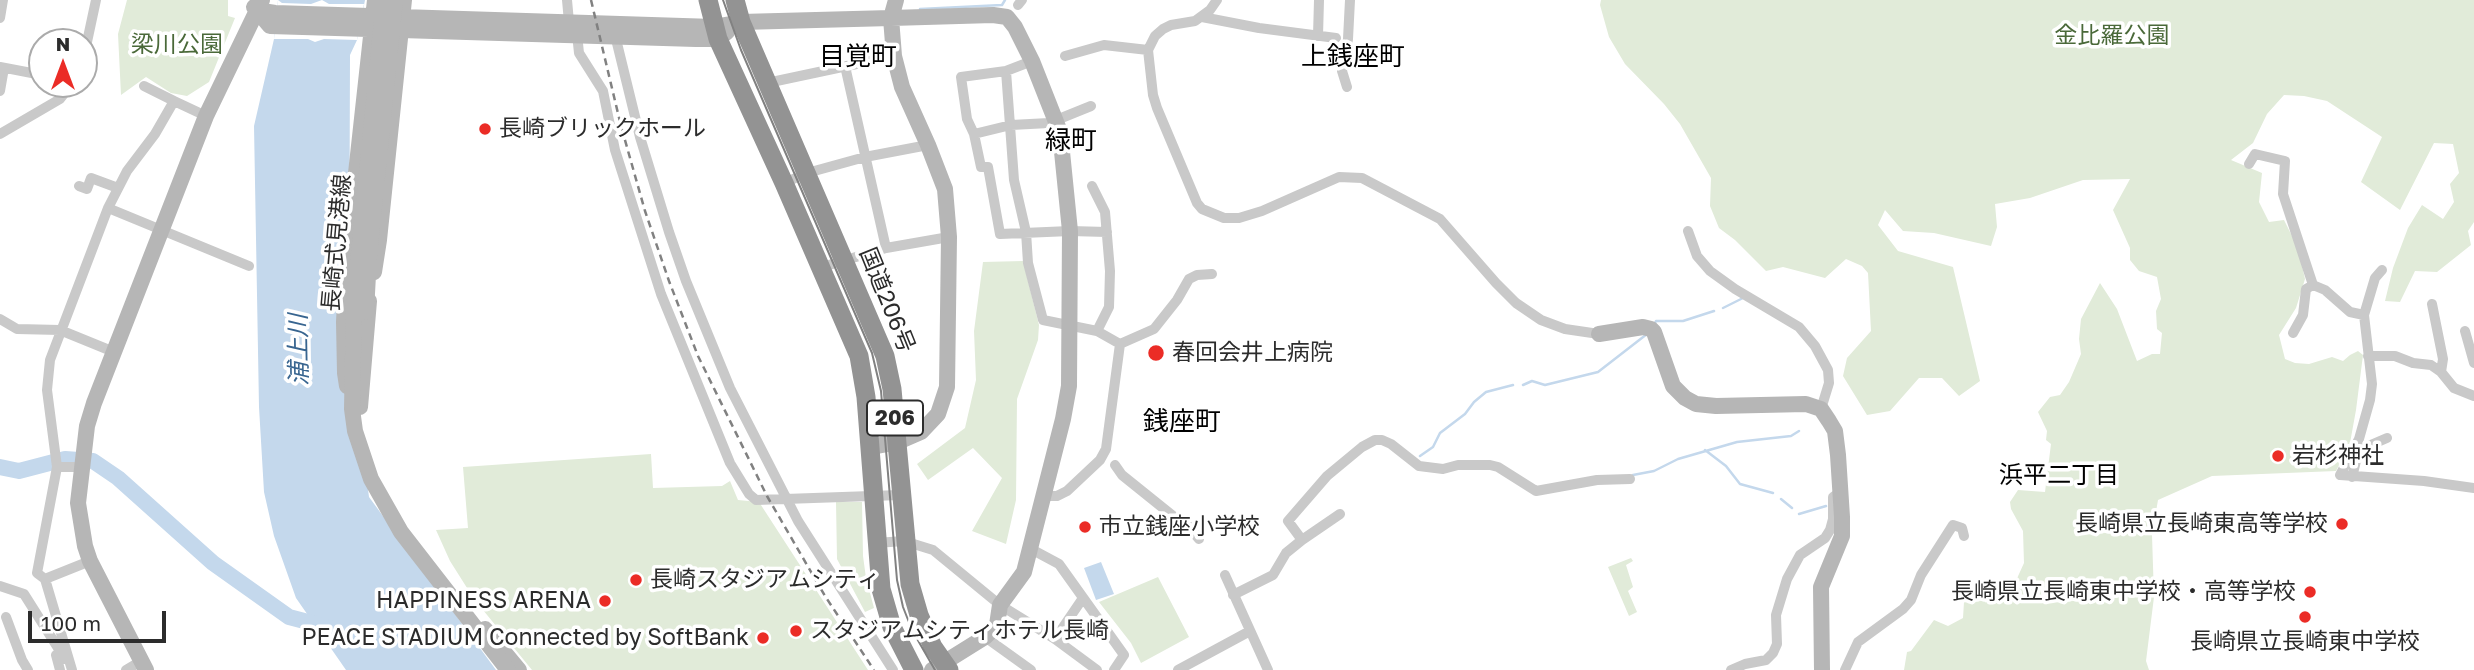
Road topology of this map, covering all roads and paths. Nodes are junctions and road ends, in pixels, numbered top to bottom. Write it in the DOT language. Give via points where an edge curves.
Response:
graph roads {
  1 [pos="3,0"];
  2 [pos="96,0"];
  3 [pos="384,0"];
  4 [pos="395,0"];
  5 [pos="404,0"];
  6 [pos="567,0"];
  7 [pos="708,0"];
  8 [pos="735,0"];
  9 [pos="896,0"];
  10 [pos="1217,0"];
  11 [pos="1319,0"];
  12 [pos="1350,0"];
  13 [pos="256,3"];
  14 [pos="1202,17"];
  15 [pos="0,18"];
  16 [pos="369,18"];
  17 [pos="891,18"];
  18 [pos="741,22"];
  19 [pos="403,24"];
  20 [pos="90,28"];
  21 [pos="573,28"];
  22 [pos="716,33"];
  23 [pos="615,35"];
  24 [pos="1318,36"];
  25 [pos="1336,37"];
  26 [pos="1148,50"];
  27 [pos="894,56"];
  28 [pos="1065,56"];
  29 [pos="1032,61"];
  30 [pos="845,66"];
  31 [pos="2,68"];
  32 [pos="1006,71"];
  33 [pos="28,73"];
  34 [pos="767,83"];
  35 [pos="144,86"];
  36 [pos="1347,87"];
  37 [pos="0,91"];
  38 [pos="61,98"];
  39 [pos="174,101"];
  40 [pos="1091,106"];
  41 [pos="206,116"];
  42 [pos="1056,120"];
  43 [pos="1011,125"];
  44 [pos="0,134"];
  45 [pos="974,134"];
  46 [pos="928,145"];
  47 [pos="865,157"];
  48 [pos="2249,163"];
  49 [pos="807,173"];
  50 [pos="784,183"];
  51 [pos="79,186"];
  52 [pos="1092,186"];
  53 [pos="118,188"];
  54 [pos="108,208"];
  55 [pos="163,230"];
  56 [pos="1070,231"];
  57 [pos="1026,232"];
  58 [pos="1107,232"];
  59 [pos="1688,232"];
  60 [pos="949,236"];
  61 [pos="886,248"];
  62 [pos="846,260"];
  63 [pos="250,266"];
  64 [pos="818,268"];
  65 [pos="2382,270"];
  66 [pos="1212,274"];
  67 [pos="2313,285"];
  68 [pos="2432,304"];
  69 [pos="366,312"];
  70 [pos="2364,315"];
  71 [pos="0,319"];
  72 [pos="1070,324"];
  73 [pos="60,330"];
  74 [pos="1097,331"];
  75 [pos="2465,331"];
  76 [pos="2293,333"];
  77 [pos="1599,334"];
  78 [pos="1120,344"];
  79 [pos="114,352"];
  80 [pos="2368,356"];
  81 [pos="2474,363"];
  82 [pos="2441,372"];
  83 [pos="2474,396"];
  84 [pos="352,409"];
  85 [pos="1821,409"];
  86 [pos="2387,438"];
  87 [pos="898,442"];
  88 [pos="870,447"];
  89 [pos="1115,465"];
  90 [pos="57,467"];
  91 [pos="80,467"];
  92 [pos="2352,477"];
  93 [pos="1630,479"];
  94 [pos="2474,488"];
  95 [pos="1840,492"];
  96 [pos="900,495"];
  97 [pos="873,496"];
  98 [pos="1043,496"];
  99 [pos="785,499"];
  100 [pos="1340,514"];
  101 [pos="1964,536"];
  102 [pos="1199,539"];
  103 [pos="1302,540"];
  104 [pos="904,541"];
  105 [pos="876,543"];
  106 [pos="1031,549"];
  107 [pos="90,561"];
  108 [pos="1224,575"];
  109 [pos="45,579"];
  110 [pos="0,586"];
  111 [pos="1233,595"];
  112 [pos="1083,598"];
  113 [pos="1000,605"];
  114 [pos="6,617"];
  115 [pos="1250,631"];
  116 [pos="985,637"];
  117 [pos="1055,639"];
  118 [pos="56,655"];
  119 [pos="144,666"];
  120 [pos="941,668"];
  121 [pos="29,670"];
  122 [pos="60,670"];
  123 [pos="72,670"];
  124 [pos="126,670"];
  125 [pos="508,670"];
  126 [pos="519,670"];
  127 [pos="893,670"];
  128 [pos="914,670"];
  129 [pos="1031,670"];
  130 [pos="1097,670"];
  131 [pos="1114,670"];
  132 [pos="1178,670"];
  133 [pos="1268,670"];
  134 [pos="1731,670"];
  135 [pos="1822,670"];
  136 [pos="1845,670"];
  1 -- 15 [label="street"];
  2 -- 20 [label="street"];
  3 -- 84 [label="main road, 長崎式見港線, bridge" via="354,303"];
  4 -- 69 [label="main road, 長崎式見港線, bridge"];
  5 -- 19 [label="main road"];
  6 -- 21 [label="street"];
  7 -- 22 [label="highway, 国道206号 / 206"];
  8 -- 18 [label="highway, 国道206号 / 206"];
  9 -- 17 [label="main road"];
  10 -- 14 [label="street"];
  11 -- 24 [label="street"];
  12 -- 36 [label="street" via="1342,71"];
  13 -- 16 [label="main road" via="272,19"];
  13 -- 41 [label="main road"];
  14 -- 24 [label="street"];
  14 -- 26 [label="street" via="1163,29"];
  16 -- 19 [label="main road"];
  16 -- 84 [label="main road, bridge" via="344,322 345,373"];
  17 -- 18 [label="main road"];
  17 -- 27 [label="main road"];
  17 -- 29 [label="main road" via="1007,17"];
  18 -- 22 [label="main road"];
  18 -- 34 [label="highway, 国道206号 / 206"];
  19 -- 21 [label="main road"];
  19 -- 69 [label="main road, bridge" via="379,240"];
  21 -- 22 [label="main road"];
  21 -- 23 [label="main road"];
  21 -- 99 [label="street" via="579,53 603,92 615,150 662,294 730,463 756,500"];
  22 -- 23 [label="main road"];
  22 -- 50 [label="highway, 国道206号 / 206"];
  23 -- 99 [label="street" via="640,137 686,281 730,388"];
  24 -- 25 [label="street"];
  26 -- 28 [label="street" via="1104,45"];
  26 -- 77 [label="street" via="1157,108 1197,202 1207,212 1239,218 1339,177 1362,178 1440,219 1496,284 1541,320 1565,330"];
  27 -- 30 [label="street"];
  27 -- 46 [label="main road" via="902,87"];
  29 -- 32 [label="street"];
  29 -- 42 [label="main road"];
  30 -- 34 [label="street"];
  30 -- 47 [label="street"];
  31 -- 33 [label="street"];
  31 -- 37 [label="street"];
  32 -- 43 [label="street"];
  32 -- 45 [label="street" via="961,77"];
  34 -- 49 [label="highway, 国道206号 / 206"];
  35 -- 39 [label="street"];
  38 -- 44 [label="street"];
  39 -- 41 [label="street"];
  39 -- 53 [label="street"];
  40 -- 42 [label="street"];
  41 -- 55 [label="main road"];
  42 -- 43 [label="street"];
  42 -- 56 [label="main road"];
  43 -- 45 [label="street"];
  43 -- 57 [label="street" via="1014,180"];
  45 -- 57 [label="street" via="981,167 988,167 1000,234"];
  46 -- 47 [label="street"];
  46 -- 60 [label="main road" via="945,189"];
  47 -- 49 [label="street"];
  47 -- 61 [label="street"];
  48 -- 67 [label="street" via="2255,154 2285,161 2283,194"];
  49 -- 50 [label="street"];
  49 -- 62 [label="highway, 国道206号 / 206"];
  50 -- 64 [label="highway, 国道206号 / 206"];
  51 -- 53 [label="street" via="87,189 91,178"];
  52 -- 58 [label="street" via="1105,212"];
  53 -- 54 [label="street"];
  54 -- 55 [label="street"];
  54 -- 73 [label="street"];
  55 -- 63 [label="street"];
  55 -- 79 [label="main road"];
  56 -- 57 [label="street"];
  56 -- 58 [label="street"];
  56 -- 72 [label="main road"];
  57 -- 72 [label="street" via="1028,262 1043,320"];
  58 -- 74 [label="street" via="1109,307"];
  59 -- 85 [label="street" via="1697,256 1710,271 1799,327 1815,346 1828,370"];
  60 -- 61 [label="street"];
  60 -- 87 [label="main road" via="945,396 933,422"];
  61 -- 62 [label="street"];
  62 -- 64 [label="street"];
  62 -- 87 [label="highway, 国道206号 / 206" via="885,356"];
  64 -- 88 [label="highway, 国道206号 / 206" via="859,356"];
  65 -- 70 [label="street" via="2375,278"];
  66 -- 78 [label="street" via="1189,279 1154,328"];
  67 -- 70 [label="street" via="2350,312"];
  67 -- 76 [label="street" via="2306,289 2303,314"];
  68 -- 82 [label="street" via="2444,359"];
  69 -- 126 [label="main road, 長崎式見港線, bridge" via="360,420 371,485 402,539"];
  70 -- 80 [label="street"];
  71 -- 73 [label="street" via="17,330"];
  72 -- 74 [label="street"];
  72 -- 98 [label="main road" via="1069,386"];
  73 -- 79 [label="street"];
  73 -- 90 [label="street" via="47,390"];
  74 -- 78 [label="street"];
  75 -- 81 [label="street"];
  77 -- 85 [label="main road" via="1651,329 1672,386 1696,404 1805,404"];
  78 -- 98 [label="street" via="1106,449 1067,491"];
  79 -- 91 [label="main road" via="90,414"];
  80 -- 82 [label="street" via="2395,356"];
  80 -- 92 [label="street" via="2370,400 2359,439 2340,475"];
  82 -- 83 [label="street" via="2454,388"];
  84 -- 125 [label="main road, 長崎式見港線, bridge" via="366,466 390,516"];
  85 -- 95 [label="main road" via="1835,431"];
  86 -- 92 [label="street" via="2366,447"];
  87 -- 88 [label="main road"];
  87 -- 96 [label="highway, 国道206号 / 206"];
  88 -- 97 [label="highway, 国道206号 / 206"];
  89 -- 102 [label="street" via="1185,522"];
  90 -- 91 [label="street"];
  90 -- 109 [label="street" via="37,571"];
  91 -- 107 [label="main road" via="80,524"];
  92 -- 94 [label="street"];
  93 -- 103 [label="street" via="1536,491 1498,467 1419,466 1391,444 1375,440 1327,477 1288,521"];
  95 -- 134 [label="street" via="1833,497 1830,530 1800,555 1787,579 1776,615 1773,653 1766,660"];
  95 -- 135 [label="main road" via="1842,536 1819,597"];
  96 -- 97 [label="street"];
  96 -- 104 [label="highway, 国道206号 / 206"];
  97 -- 99 [label="street"];
  97 -- 105 [label="highway, 国道206号 / 206"];
  98 -- 106 [label="main road"];
  99 -- 127 [label="street"];
  100 -- 103 [label="street"];
  101 -- 136 [label="street" via="1962,528 1953,525 1911,600 1858,642"];
  103 -- 111 [label="street" via="1286,553 1273,575"];
  104 -- 105 [label="street"];
  104 -- 113 [label="street" via="933,550"];
  104 -- 120 [label="highway, 国道206号 / 206" via="919,615"];
  105 -- 128 [label="highway, 国道206号 / 206" via="881,589 892,626"];
  106 -- 112 [label="street" via="1059,564"];
  106 -- 113 [label="main road" via="1024,572"];
  107 -- 109 [label="street"];
  107 -- 119 [label="main road"];
  108 -- 111 [label="street"];
  109 -- 123 [label="street"];
  110 -- 123 [label="street" via="24,594"];
  111 -- 115 [label="street"];
  112 -- 117 [label="street"];
  112 -- 131 [label="street" via="1124,655"];
  113 -- 116 [label="main road" via="997,625"];
  113 -- 117 [label="street"];
  114 -- 121 [label="street"];
  115 -- 132 [label="street"];
  115 -- 133 [label="street"];
  116 -- 120 [label="main road"];
  116 -- 129 [label="street"];
  117 -- 130 [label="street"];
  118 -- 122 [label="street"];
  119 -- 124 [label="street"];
}
